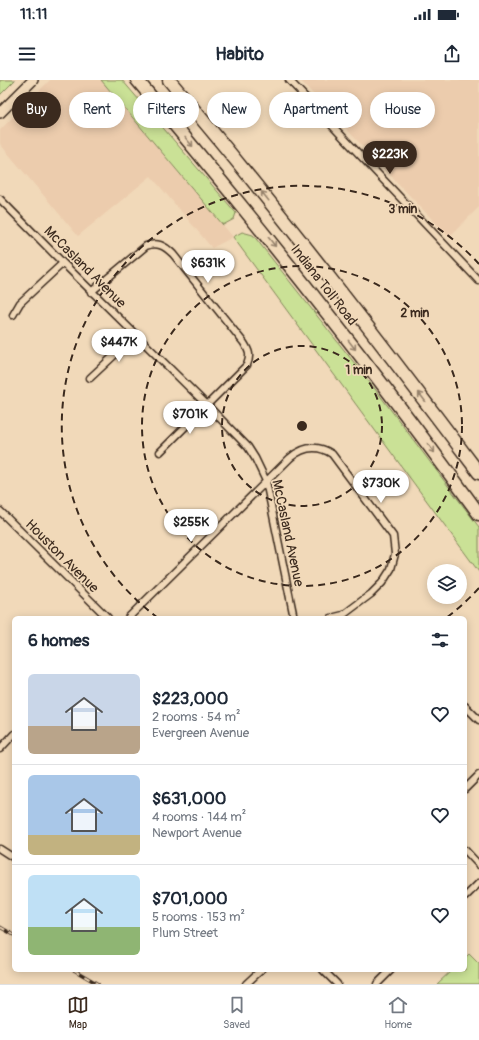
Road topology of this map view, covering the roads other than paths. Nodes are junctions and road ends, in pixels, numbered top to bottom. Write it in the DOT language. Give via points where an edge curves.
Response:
graph roads {
  1 [pos="33,80"];
  2 [pos="137,80"];
  3 [pos="169,80"];
  4 [pos="289,80"];
  5 [pos="0,113"];
  6 [pos="0,199"];
  7 [pos="62,263"];
  8 [pos="479,281"];
  9 [pos="92,292"];
  10 [pos="13,315"];
  11 [pos="136,335"];
  12 [pos="90,378"];
  13 [pos="207,405"];
  14 [pos="160,452"];
  15 [pos="479,474"];
  16 [pos="266,481"];
  17 [pos="0,510"];
  18 [pos="479,514"];
  19 [pos="106,616"];
  20 [pos="130,616"];
  21 [pos="294,616"];
  22 [pos="339,616"];
  23 [pos="467,708"];
  24 [pos="479,720"];
  25 [pos="12,737"];
  26 [pos="0,749"];
  27 [pos="479,775"];
  28 [pos="467,787"];
  29 [pos="0,850"];
  30 [pos="467,852"];
  31 [pos="12,857"];
  32 [pos="479,864"];
  33 [pos="479,883"];
  34 [pos="467,895"];
  35 [pos="259,972"];
  36 [pos="325,972"];
  37 [pos="389,972"];
  38 [pos="246,984"];
  39 [pos="337,984"];
  40 [pos="377,984"];
  1 -- 5 [label="main road"];
  2 -- 18 [label="highway, Indiana Toll Road, one-way" via="249,214 379,380"];
  15 -- 3 [label="highway, Indiana Toll Road, one-way" via="399,366 282,217"];
  4 -- 8 [label="street"];
  6 -- 7 [label="street, McCasland Avenue"];
  7 -- 9 [label="street, McCasland Avenue"];
  7 -- 10 [label="street" via="20,304"];
  9 -- 11 [label="street, McCasland Avenue"];
  9 -- 13 [label="street" via="146,246 162,244 167,248 250,352 247,364"];
  11 -- 12 [label="street"];
  11 -- 13 [label="street, McCasland Avenue"];
  13 -- 14 [label="street"];
  13 -- 16 [label="street, McCasland Avenue" via="248,447"];
  16 -- 20 [label="street"];
  16 -- 21 [label="street, McCasland Avenue"];
  16 -- 22 [label="street" via="297,452 317,447 327,451 393,536 395,554 391,569 382,583 371,594"];
  17 -- 19 [label="street, Houston Avenue"];
  23 -- 24 [label="street"];
  25 -- 26 [label="street"];
  27 -- 28 [label="street"];
  29 -- 31 [label="street"];
  30 -- 32 [label="street"];
  33 -- 34 [label="street"];
  35 -- 38 [label="street"];
  36 -- 39 [label="street"];
  37 -- 40 [label="street"];
}
